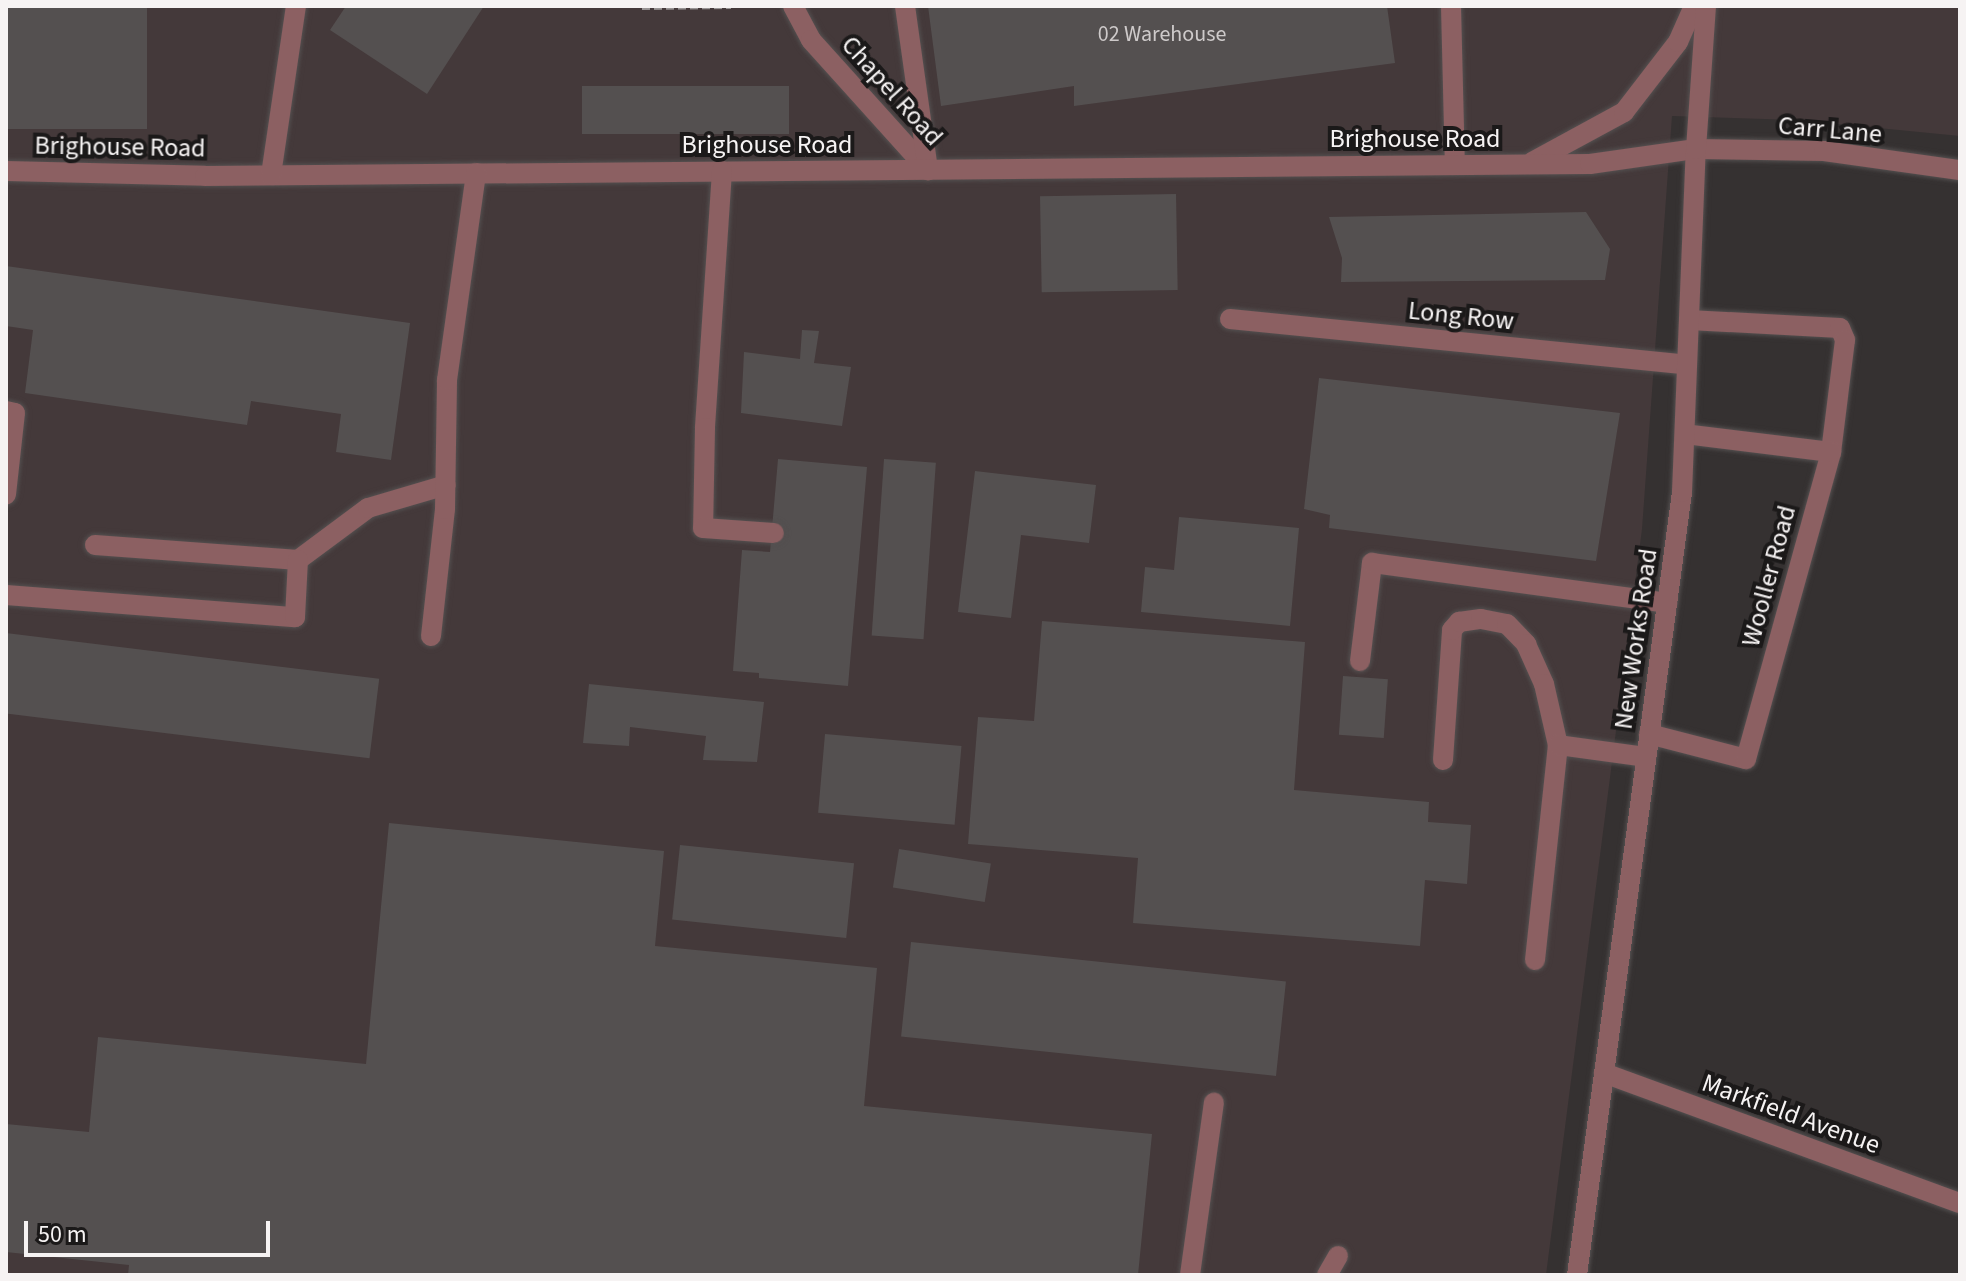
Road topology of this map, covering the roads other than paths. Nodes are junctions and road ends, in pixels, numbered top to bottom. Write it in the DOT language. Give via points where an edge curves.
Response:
graph roads {
  1 [pos="296,6"];
  2 [pos="793,6"];
  3 [pos="905,6"];
  4 [pos="1451,6"];
  5 [pos="1694,6"];
  6 [pos="1706,6"];
  7 [pos="1696,149"];
  8 [pos="1529,164"];
  9 [pos="1455,165"];
  10 [pos="928,170"];
  11 [pos="1960,170"];
  12 [pos="6,171"];
  13 [pos="722,171"];
  14 [pos="476,173"];
  15 [pos="271,175"];
  16 [pos="1230,319"];
  17 [pos="1689,320"];
  18 [pos="1687,365"];
  19 [pos="6,411"];
  20 [pos="1685,434"];
  21 [pos="1831,452"];
  22 [pos="446,485"];
  23 [pos="6,495"];
  24 [pos="774,533"];
  25 [pos="95,545"];
  26 [pos="298,560"];
  27 [pos="6,595"];
  28 [pos="1667,603"];
  29 [pos="431,636"];
  30 [pos="1360,661"];
  31 [pos="1649,734"];
  32 [pos="1558,745"];
  33 [pos="1646,757"];
  34 [pos="1443,760"];
  35 [pos="1535,960"];
  36 [pos="1604,1073"];
  37 [pos="1214,1103"];
  38 [pos="1960,1203"];
  39 [pos="1338,1256"];
  40 [pos="1190,1275"];
  41 [pos="1327,1275"];
  42 [pos="1577,1275"];
  1 -- 15 [label="street"];
  2 -- 10 [label="street, Chapel Road" via="811,40"];
  3 -- 10 [label="street"];
  4 -- 9 [label="street"];
  5 -- 8 [label="street, Brighouse Road" via="1678,42 1624,112"];
  6 -- 7 [label="street, New Works Road"];
  7 -- 8 [label="street, Brighouse Road" via="1590,164"];
  7 -- 11 [label="street, Carr Lane" via="1824,151"];
  7 -- 17 [label="street, New Works Road"];
  8 -- 9 [label="street, Brighouse Road"];
  9 -- 10 [label="street, Brighouse Road"];
  10 -- 13 [label="street, Brighouse Road"];
  12 -- 15 [label="street, Brighouse Road"];
  13 -- 14 [label="street, Brighouse Road"];
  13 -- 24 [label="street" via="703,528"];
  14 -- 15 [label="street, Brighouse Road"];
  14 -- 22 [label="street" via="447,380"];
  16 -- 18 [label="street, Long Row"];
  17 -- 18 [label="street, New Works Road"];
  17 -- 21 [label="street" via="1840,328 1845,340"];
  18 -- 20 [label="street, New Works Road"];
  19 -- 23 [label="street" via="15,413"];
  20 -- 21 [label="street"];
  20 -- 28 [label="street, New Works Road"];
  21 -- 31 [label="street, Wooller Road" via="1746,759"];
  22 -- 26 [label="street" via="368,508"];
  22 -- 29 [label="street"];
  25 -- 26 [label="street"];
  26 -- 27 [label="street" via="295,617"];
  28 -- 30 [label="street" via="1372,563"];
  28 -- 31 [label="street, New Works Road"];
  31 -- 33 [label="street, New Works Road"];
  32 -- 33 [label="street"];
  32 -- 34 [label="street" via="1544,684 1526,644 1507,624 1481,619 1459,622 1452,630"];
  32 -- 35 [label="street"];
  33 -- 36 [label="street, New Works Road"];
  36 -- 38 [label="street, Markfield Avenue"];
  36 -- 42 [label="street, New Works Road"];
  37 -- 40 [label="street"];
  39 -- 41 [label="street"];
}
